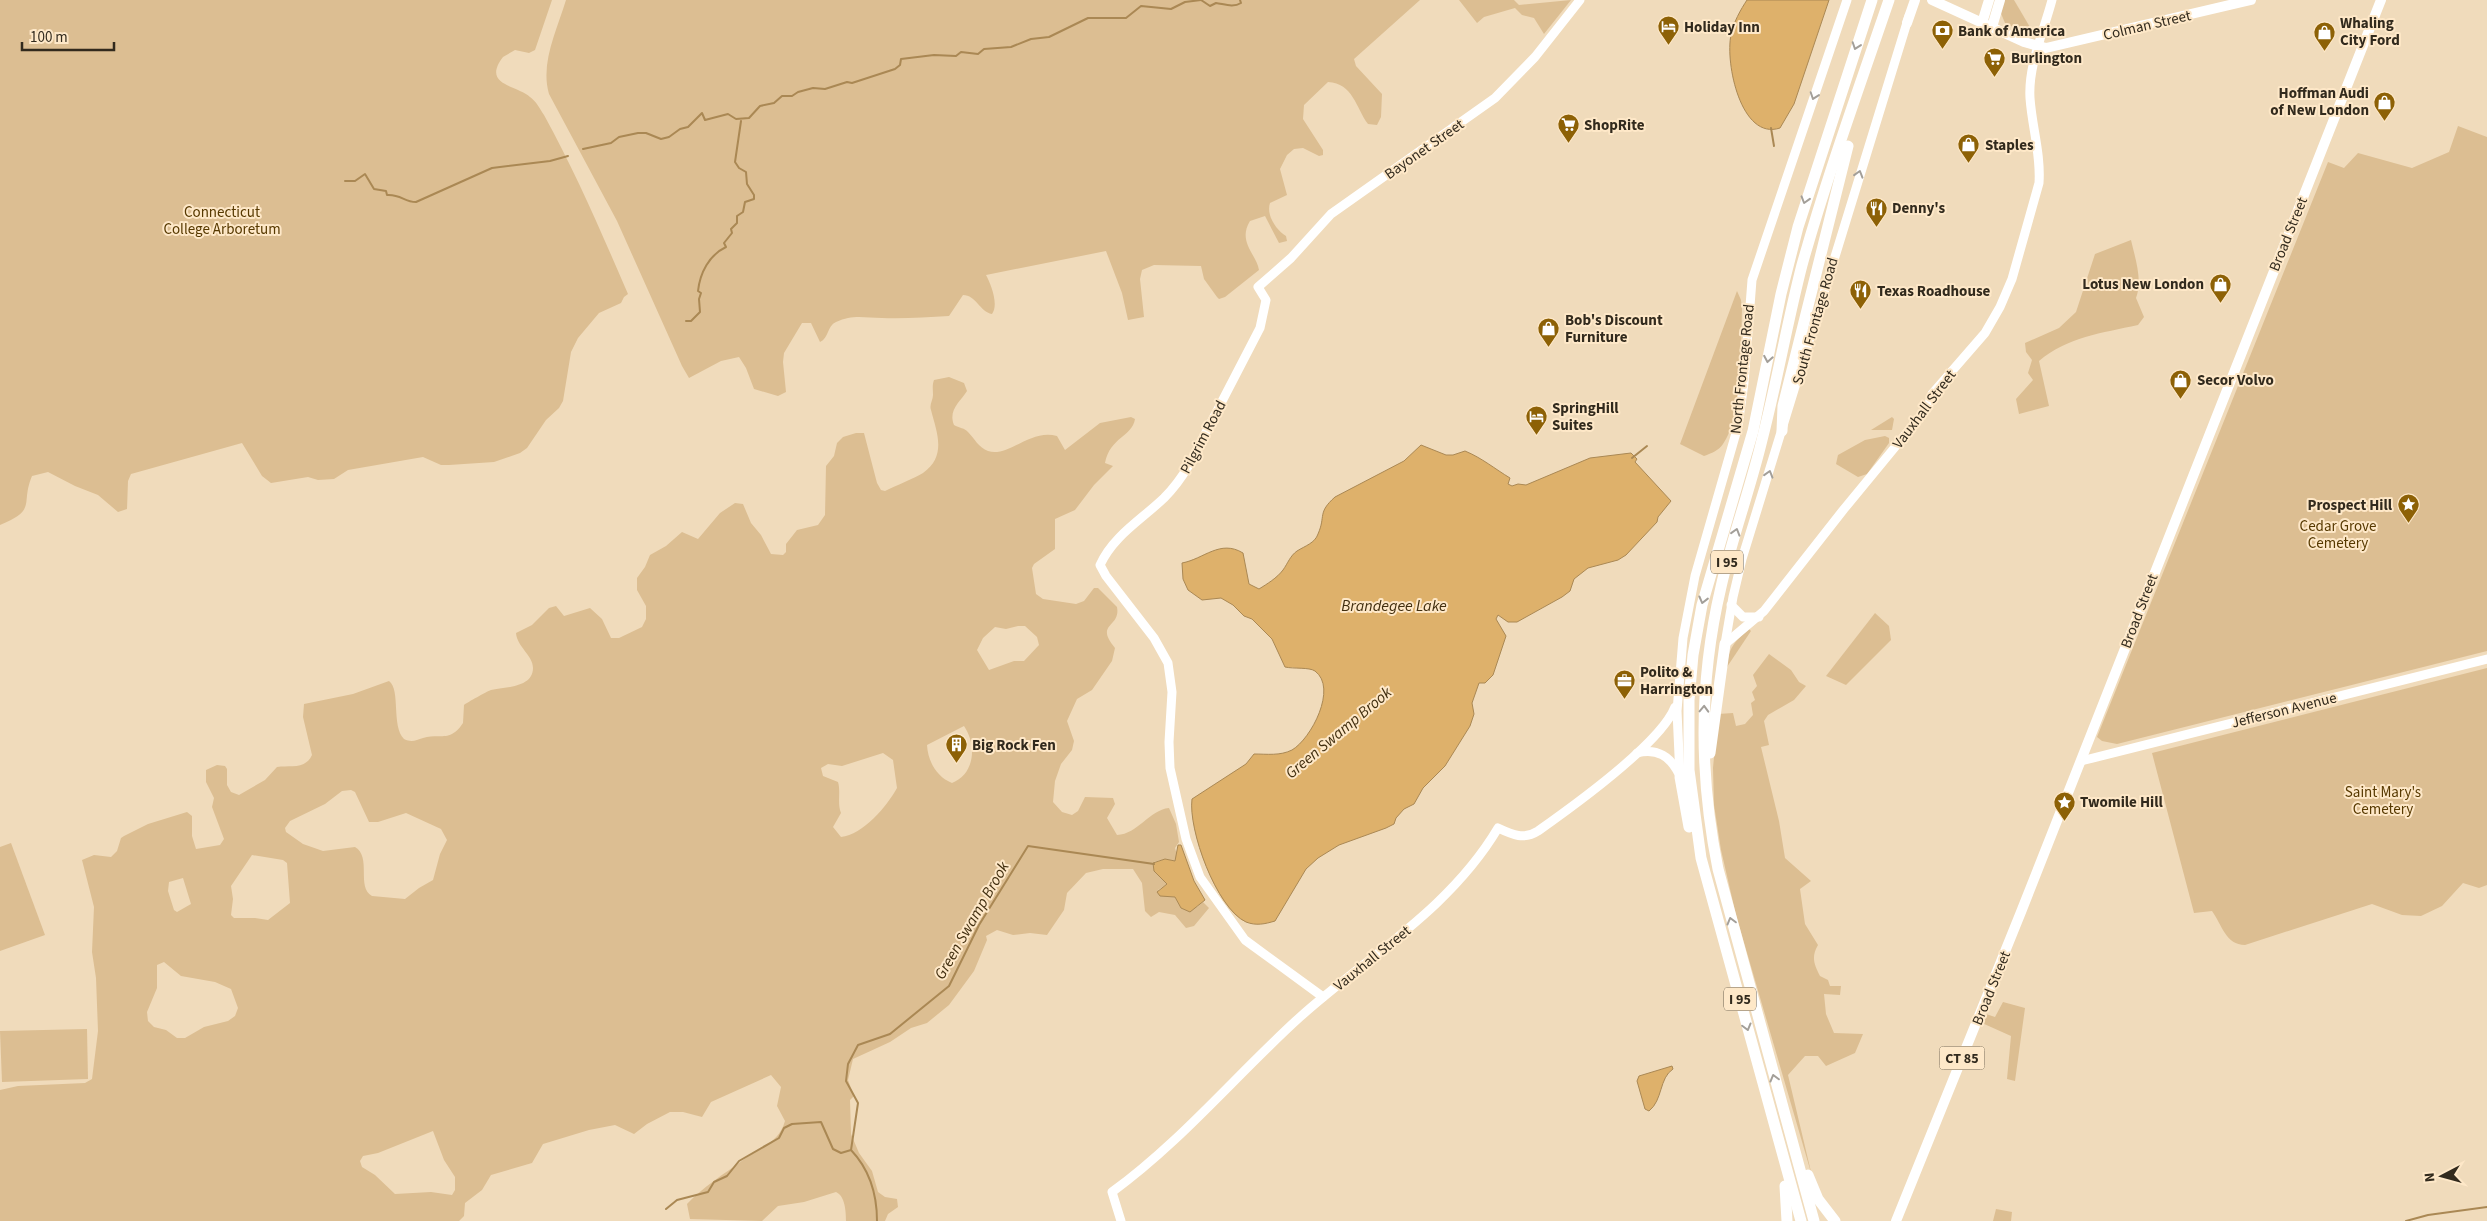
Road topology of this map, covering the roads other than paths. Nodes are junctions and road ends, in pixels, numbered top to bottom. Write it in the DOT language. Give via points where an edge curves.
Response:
graph roads {
  1 [pos="1580,0"];
  2 [pos="1847,0"];
  3 [pos="1872,0"];
  4 [pos="1889,0"];
  5 [pos="1915,0"];
  6 [pos="1932,0"];
  7 [pos="1989,0"];
  8 [pos="2000,0"];
  9 [pos="2052,0"];
  10 [pos="2251,0"];
  11 [pos="2381,0"];
  12 [pos="1906,23"];
  13 [pos="1982,23"];
  14 [pos="1992,27"];
  15 [pos="2039,47"];
  16 [pos="1861,84"];
  17 [pos="1258,287"];
  18 [pos="1782,431"];
  19 [pos="1731,605"];
  20 [pos="1759,617"];
  21 [pos="1725,644"];
  22 [pos="2487,659"];
  23 [pos="1677,703"];
  24 [pos="1637,753"];
  25 [pos="2081,761"];
  26 [pos="1680,777"];
  27 [pos="1706,782"];
  28 [pos="1702,862"];
  29 [pos="1324,998"];
  30 [pos="1787,1125"];
  31 [pos="1778,1137"];
  32 [pos="1121,1221"];
  33 [pos="1787,1221"];
  34 [pos="1801,1221"];
  35 [pos="1814,1221"];
  36 [pos="1835,1221"];
  37 [pos="1896,1221"];
  1 -- 17 [label="street, Bayonet Street" via="1535,57 1486,105 1339,208"];
  2 -- 23 [label="street, North Frontage Road, one-way" via="1752,280 1738,426 1692,588 1680,660"];
  3 -- 28 [label="highway, I 95, one-way" via="1801,214 1753,431 1698,624 1690,682 1688,748"];
  4 -- 16 [label="highway, I 95"];
  5 -- 12 [label="main road"];
  6 -- 13 [label="main road, Colman Street"];
  7 -- 13 [label="main road"];
  8 -- 14 [label="main road"];
  9 -- 15 [label="street, Vauxhall Street"];
  10 -- 15 [label="main road, Colman Street" via="2060,46"];
  11 -- 25 [label="main road, Broad Street / CT 85"];
  18 -- 12 [label="street, South Frontage Road, one-way"];
  13 -- 14 [label="main road, Colman Street"];
  14 -- 15 [label="main road, Colman Street"];
  15 -- 20 [label="street, Vauxhall Street" via="2033,66 2030,98 2039,183 2012,279 2000,307 1984,333 1932,394 1929,406"];
  16 -- 18 [label="highway" via="1858,112 1783,406"];
  27 -- 16 [label="highway, I 95, one-way" via="1706,687 1711,636 1721,588 1759,454 1802,265"];
  17 -- 29 [label="street, Pilgrim Road" via="1266,300 1260,328 1189,464 1164,498 1115,541 1100,565 1154,638 1168,663 1172,692 1170,768 1186,839 1200,877 1245,940"];
  19 -- 18 [label="street, South Frontage Road, one-way"];
  19 -- 20 [label="street" via="1743,617"];
  19 -- 21 [label="street, South Frontage Road"];
  20 -- 21 [label="street, Vauxhall Street"];
  21 -- 27 [label="highway"];
  22 -- 25 [label="street, Jefferson Avenue"];
  23 -- 24 [label="street" via="1668,720"];
  23 -- 26 [label="street, North Frontage Road"];
  24 -- 26 [label="street" via="1652,751 1665,756"];
  24 -- 29 [label="street, Vauxhall Street" via="1533,834 1516,836 1498,828 1471,868 1444,898"];
  25 -- 37 [label="main road, Broad Street / CT 85"];
  26 -- 28 [label="highway" via="1689,826"];
  30 -- 27 [label="highway, I 95, one-way" via="1720,877 1709,820"];
  28 -- 31 [label="highway, I 95, one-way"];
  29 -- 32 [label="street, Vauxhall Street" via="1130,1179 1112,1192"];
  30 -- 35 [label="highway, I 95"];
  30 -- 36 [label="highway" via="1812,1188"];
  31 -- 33 [label="highway" via="1788,1204"];
  31 -- 34 [label="highway, I 95"];
}
